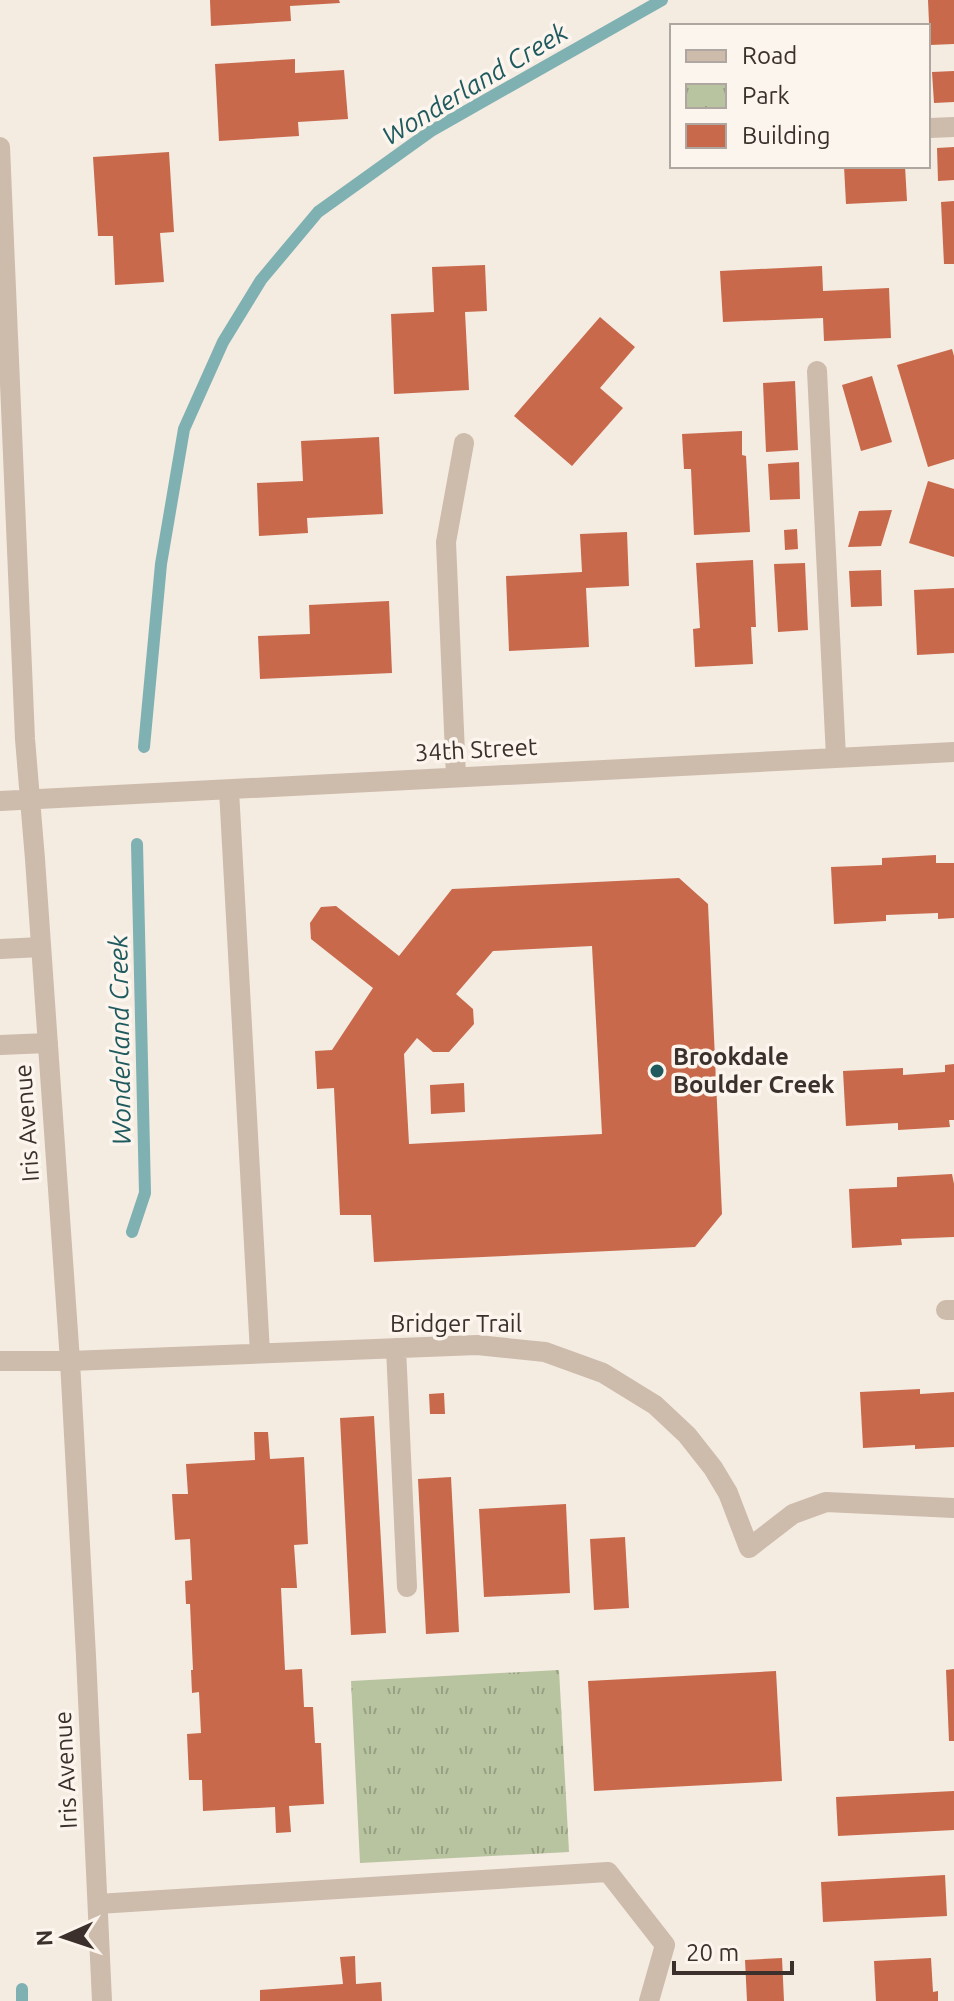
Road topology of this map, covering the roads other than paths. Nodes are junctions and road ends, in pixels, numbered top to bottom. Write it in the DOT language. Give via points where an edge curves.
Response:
graph roads {
  1 [pos="954,127"];
  2 [pos="930,128"];
  3 [pos="0,147"];
  4 [pos="817,371"];
  5 [pos="464,443"];
  6 [pos="954,752"];
  7 [pos="836,757"];
  8 [pos="456,777"];
  9 [pos="229,790"];
  10 [pos="31,799"];
  11 [pos="0,801"];
  12 [pos="41,947"];
  13 [pos="0,949"];
  14 [pos="48,1043"];
  15 [pos="0,1045"];
  16 [pos="396,1348"];
  17 [pos="260,1353"];
  18 [pos="0,1361"];
  19 [pos="70,1361"];
  20 [pos="954,1508"];
  21 [pos="407,1587"];
  22 [pos="98,1904"];
  23 [pos="102,2001"];
  24 [pos="649,2001"];
  1 -- 2 [label="street"];
  3 -- 10 [label="street, Iris Avenue"];
  4 -- 7 [label="street"];
  5 -- 8 [label="street" via="446,542"];
  6 -- 7 [label="street, 34th Street"];
  7 -- 8 [label="street, 34th Street"];
  8 -- 9 [label="street, 34th Street"];
  9 -- 10 [label="street, 34th Street"];
  9 -- 17 [label="street"];
  10 -- 11 [label="street, 34th Street"];
  10 -- 12 [label="street, Iris Avenue"];
  12 -- 13 [label="street"];
  12 -- 14 [label="street, Iris Avenue"];
  14 -- 15 [label="street"];
  14 -- 19 [label="street, Iris Avenue"];
  16 -- 17 [label="street, Bridger Trail"];
  16 -- 20 [label="street, Bridger Trail" via="518,1348 603,1373 655,1405 687,1435 728,1493 749,1548 793,1514 826,1502"];
  16 -- 21 [label="street"];
  17 -- 19 [label="street, Bridger Trail"];
  18 -- 19 [label="street, Bridger Trail"];
  19 -- 22 [label="street, Iris Avenue"];
  22 -- 23 [label="street, Iris Avenue"];
  22 -- 24 [label="street" via="608,1872 665,1945"];
}
